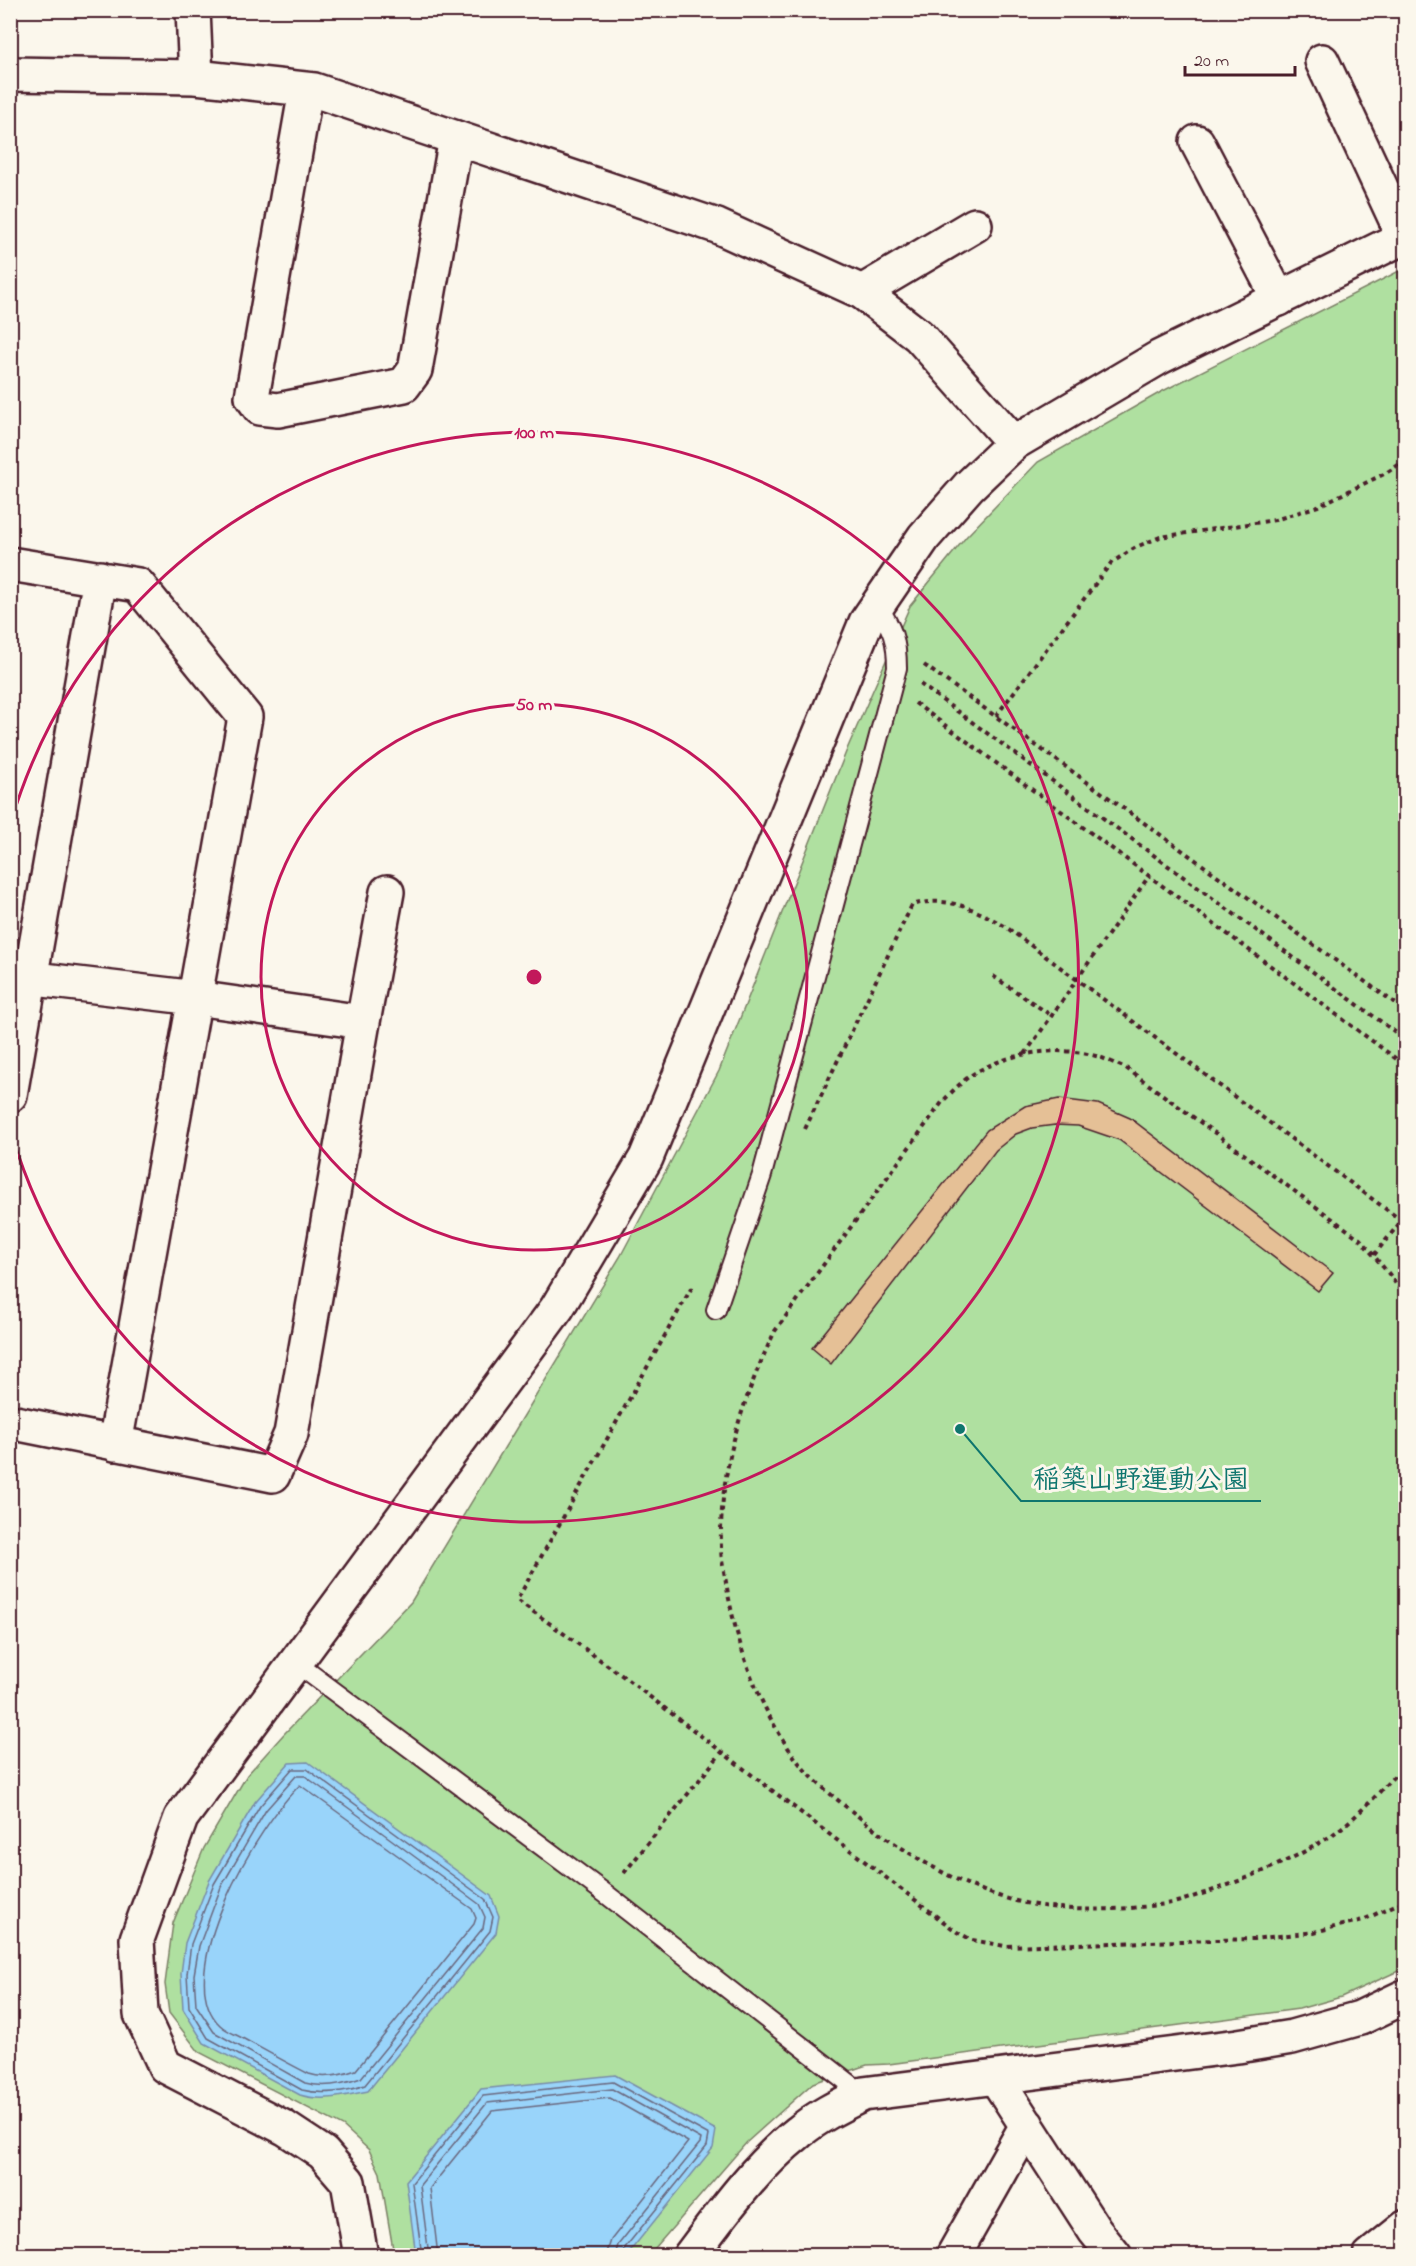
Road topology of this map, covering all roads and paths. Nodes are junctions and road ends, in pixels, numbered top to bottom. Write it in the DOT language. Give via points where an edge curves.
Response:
graph roads {
  1 [pos="193,10"];
  2 [pos="1322,60"];
  3 [pos="11,74"];
  4 [pos="196,77"];
  5 [pos="306,90"];
  6 [pos="456,138"];
  7 [pos="1197,142"];
  8 [pos="975,225"];
  9 [pos="1405,237"];
  10 [pos="862,292"];
  11 [pos="1279,299"];
  12 [pos="1014,443"];
  13 [pos="1406,460"];
  14 [pos="10,564"];
  15 [pos="100,578"];
  16 [pos="877,604"];
  17 [pos="897,645"];
  18 [pos="897,668"];
  19 [pos="893,687"];
  20 [pos="996,716"];
  21 [pos="1149,876"];
  22 [pos="387,892"];
  23 [pos="993,976"];
  24 [pos="21,977"];
  25 [pos="1077,980"];
  26 [pos="196,998"];
  27 [pos="1406,1011"];
  28 [pos="1052,1016"];
  29 [pos="363,1022"];
  30 [pos="1406,1040"];
  31 [pos="1024,1055"];
  32 [pos="1406,1066"];
  33 [pos="10,1095"];
  34 [pos="764,1167"];
  35 [pos="1406,1215"];
  36 [pos="1404,1222"];
  37 [pos="1374,1255"];
  38 [pos="697,1278"];
  39 [pos="1406,1298"];
  40 [pos="716,1310"];
  41 [pos="10,1422"];
  42 [pos="115,1444"];
  43 [pos="296,1663"];
  44 [pos="722,1752"];
  45 [pos="1406,1762"];
  46 [pos="634,1860"];
  47 [pos="1406,1900"];
  48 [pos="1406,1996"];
  49 [pos="996,2078"];
  50 [pos="862,2094"];
  51 [pos="1027,2126"];
  52 [pos="1406,2227"];
  53 [pos="361,2256"];
  54 [pos="690,2256"];
  55 [pos="953,2256"];
  56 [pos="1115,2256"];
  57 [pos="1370,2256"];
  1 -- 4 [label="street"];
  2 -- 9 [label="street"];
  3 -- 4 [label="street"];
  4 -- 5 [label="street"];
  5 -- 6 [label="street"];
  5 -- 6 [label="street" via="252,397 260,408 278,410 404,385 415,370"];
  6 -- 10 [label="street" via="717,226"];
  7 -- 11 [label="street"];
  8 -- 10 [label="street"];
  9 -- 11 [label="street"];
  10 -- 12 [label="street" via="919,336"];
  11 -- 12 [label="street" via="1160,357"];
  12 -- 16 [label="street" via="924,537"];
  13 -- 20 [label="path" via="1318,506 1275,520 1160,537 1111,562"];
  14 -- 15 [label="street"];
  15 -- 24 [label="street"];
  15 -- 26 [label="street" via="138,585 245,717"];
  16 -- 17 [label="lane"];
  16 -- 43 [label="street" via="866,622 646,1158 557,1308"];
  17 -- 18 [label="lane"];
  17 -- 20 [label="path"];
  18 -- 19 [label="lane"];
  18 -- 30 [label="path"];
  19 -- 21 [label="path"];
  19 -- 34 [label="lane"];
  20 -- 27 [label="path"];
  21 -- 25 [label="path"];
  21 -- 32 [label="path"];
  22 -- 29 [label="street"];
  23 -- 28 [label="path"];
  24 -- 26 [label="street"];
  24 -- 33 [label="street"];
  25 -- 28 [label="path"];
  25 -- 34 [label="path" via="985,914 962,904 944,902 912,906 798,1144"];
  25 -- 36 [label="path"];
  26 -- 29 [label="street"];
  26 -- 42 [label="street"];
  28 -- 31 [label="path"];
  29 -- 42 [label="street" via="291,1434 273,1475"];
  31 -- 37 [label="path" via="1064,1052 1095,1056 1126,1068 1360,1239"];
  31 -- 45 [label="path" via="970,1076 942,1101 775,1331 755,1372 737,1424 725,1477 721,1549 730,1610 748,1666 770,1715 800,1764 879,1833 969,1885 1016,1901 1065,1908 1120,1909 1175,1902 1285,1862 1328,1838 1372,1801"];
  34 -- 40 [label="lane"];
  35 -- 36 [label="path"];
  36 -- 37 [label="path"];
  37 -- 39 [label="path"];
  38 -- 44 [label="path" via="517,1600"];
  41 -- 42 [label="street"];
  43 -- 50 [label="lane" via="606,1894"];
  43 -- 53 [label="street" via="181,1818 137,1939 141,2014 165,2066 285,2128 323,2153 348,2182"];
  44 -- 46 [label="path"];
  44 -- 47 [label="path" via="957,1932 988,1945 1254,1939 1314,1932 1363,1920"];
  48 -- 49 [label="street" via="1360,2018 1292,2037"];
  49 -- 50 [label="street"];
  49 -- 51 [label="street"];
  50 -- 54 [label="street" via="799,2132 748,2181"];
  51 -- 55 [label="street"];
  51 -- 56 [label="street"];
  52 -- 57 [label="street"];
}
